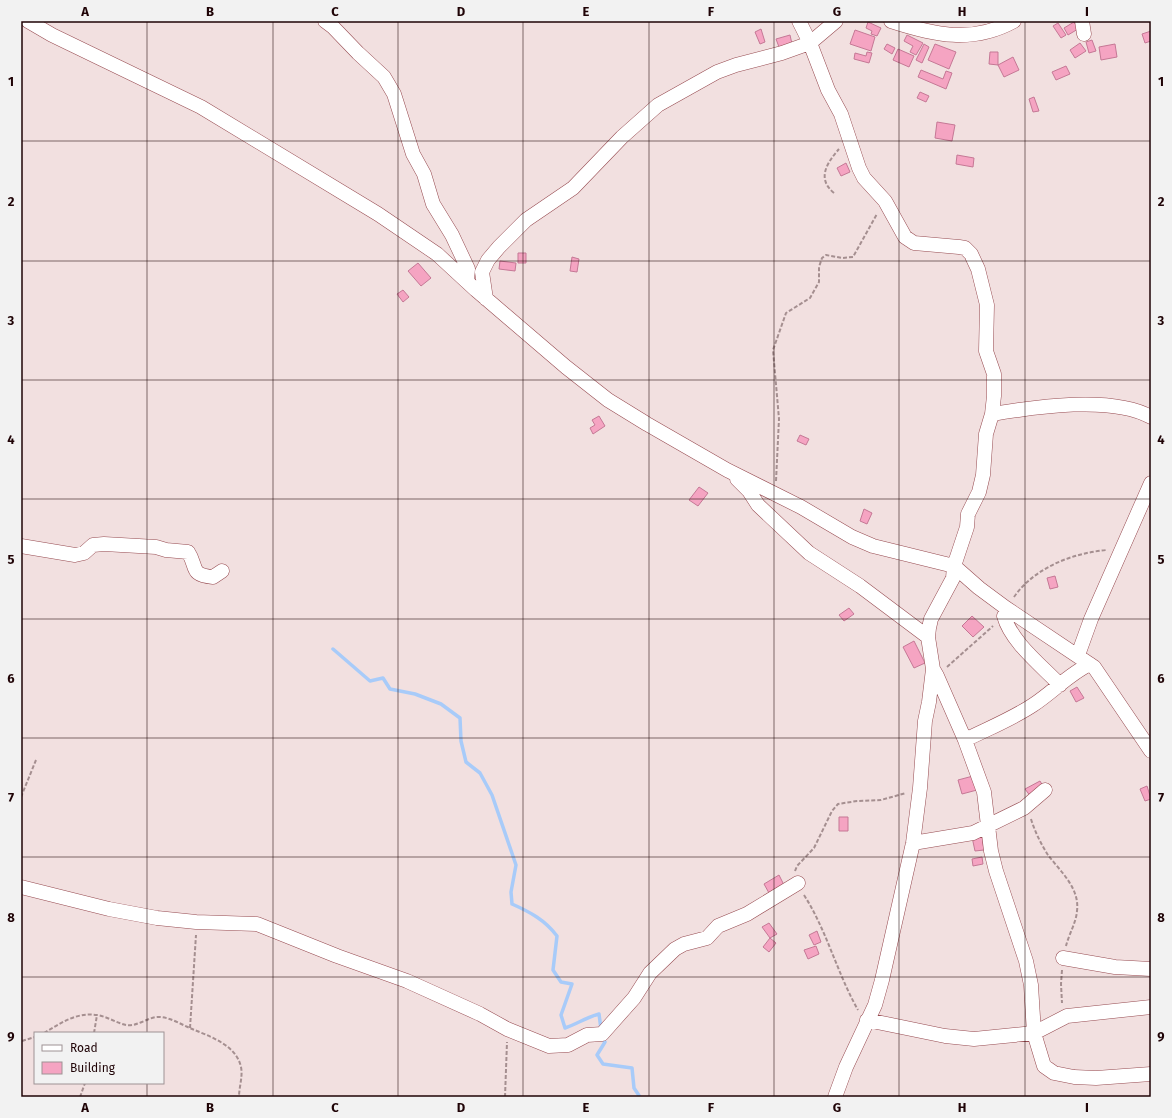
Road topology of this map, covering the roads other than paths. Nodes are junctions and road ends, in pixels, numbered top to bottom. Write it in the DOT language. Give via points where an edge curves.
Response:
graph roads {
  1 [pos="28,21"];
  2 [pos="325,21"];
  3 [pos="799,21"];
  4 [pos="836,21"];
  5 [pos="891,21"];
  6 [pos="1014,21"];
  7 [pos="810,43"];
  8 [pos="467,280"];
  9 [pos="486,299"];
  10 [pos="992,414"];
  11 [pos="1151,417"];
  12 [pos="728,470"];
  13 [pos="1151,484"];
  14 [pos="21,546"];
  15 [pos="954,566"];
  16 [pos="222,571"];
  17 [pos="1005,612"];
  18 [pos="928,637"];
  19 [pos="1078,655"];
  20 [pos="1090,664"];
  21 [pos="935,672"];
  22 [pos="1060,685"];
  23 [pos="965,740"];
  24 [pos="1151,751"];
  25 [pos="1045,790"];
  26 [pos="989,824"];
  27 [pos="913,843"];
  28 [pos="798,883"];
  29 [pos="21,886"];
  30 [pos="1063,958"];
  31 [pos="1151,969"];
  32 [pos="1151,1007"];
  33 [pos="867,1020"];
  34 [pos="1034,1033"];
  35 [pos="1151,1074"];
  36 [pos="835,1097"];
  1 -- 8 [label="street" via="201,107 378,214 438,254"];
  2 -- 8 [label="street" via="384,77 394,94 413,154 424,174 433,204 452,235 468,269"];
  3 -- 7 [label="street"];
  4 -- 7 [label="street"];
  5 -- 6 [label="street" via="932,34 959,35 988,32"];
  7 -- 9 [label="street" via="717,72 658,105 622,137 573,188 526,220 499,247 482,272"];
  7 -- 10 [label="street" via="864,178 885,201 905,237 914,243 959,246 971,254 978,269 987,305 986,351 994,374"];
  8 -- 9 [label="street"];
  9 -- 12 [label="street" via="608,400"];
  10 -- 11 [label="street" via="1020,409 1088,404 1139,410"];
  10 -- 15 [label="street" via="986,434 979,492 968,514 967,527"];
  12 -- 15 [label="street" via="873,546"];
  12 -- 18 [label="street" via="758,505 809,552"];
  13 -- 19 [label="street" via="1091,619"];
  14 -- 16 [label="street" via="75,555 97,544 156,547 188,552 198,574 213,577"];
  15 -- 17 [label="street"];
  15 -- 18 [label="street" via="953,578 931,618"];
  17 -- 19 [label="street"];
  17 -- 22 [label="street" via="1007,627 1014,637"];
  18 -- 21 [label="street"];
  19 -- 20 [label="street"];
  20 -- 22 [label="street"];
  20 -- 24 [label="street"];
  21 -- 23 [label="street"];
  21 -- 27 [label="street" via="925,721"];
  22 -- 23 [label="street" via="1032,705"];
  23 -- 26 [label="street" via="984,792"];
  25 -- 26 [label="street" via="1028,805"];
  26 -- 27 [label="street" via="973,832"];
  26 -- 34 [label="street" via="996,871 1026,961 1031,985"];
  27 -- 33 [label="street" via="882,980 875,1005"];
  28 -- 29 [label="street" via="747,914 718,926 706,938 674,948 650,973 634,998 602,1034 587,1035 568,1045 549,1046 412,984 271,928 257,924 196,922 134,914"];
  30 -- 31 [label="street" via="1115,967"];
  32 -- 34 [label="street" via="1067,1016"];
  33 -- 34 [label="street" via="945,1036 974,1038"];
  33 -- 36 [label="street"];
  34 -- 35 [label="street" via="1044,1066 1054,1073 1096,1078"];
}
